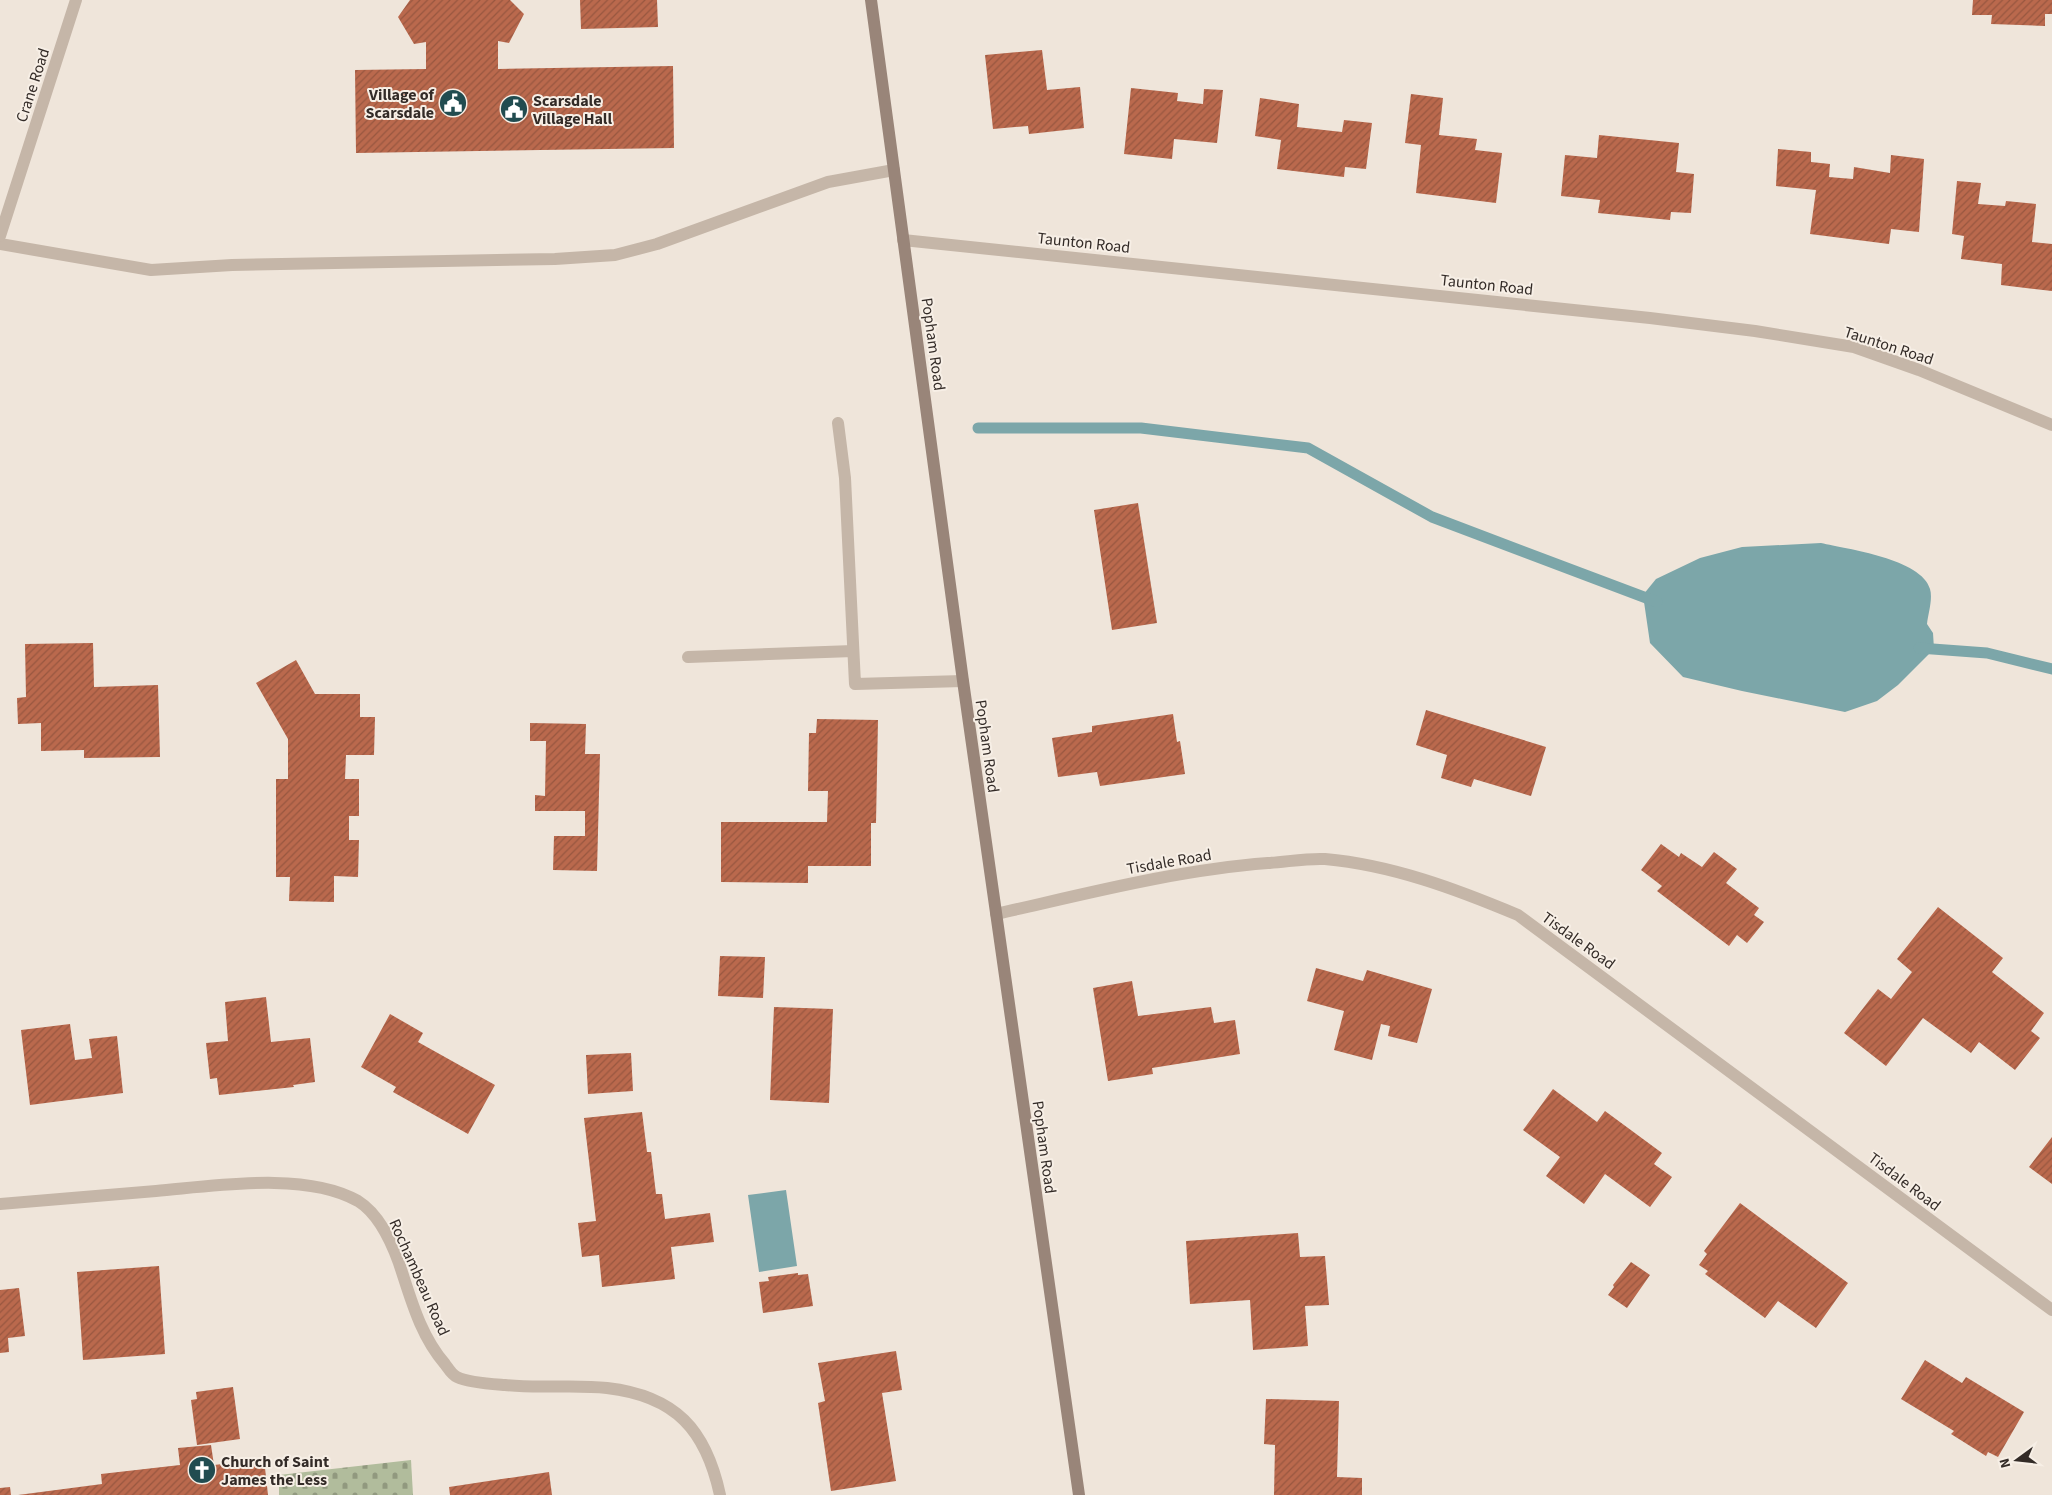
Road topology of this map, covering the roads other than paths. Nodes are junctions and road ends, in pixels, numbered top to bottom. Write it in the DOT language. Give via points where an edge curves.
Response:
graph roads {
  1 [pos="76,0"];
  2 [pos="871,0"];
  3 [pos="894,170"];
  4 [pos="0,236"];
  5 [pos="903,240"];
  6 [pos="0,244"];
  7 [pos="838,424"];
  8 [pos="2052,425"];
  9 [pos="853,651"];
  10 [pos="688,657"];
  11 [pos="962,681"];
  12 [pos="996,914"];
  13 [pos="0,1204"];
  14 [pos="2052,1310"];
  15 [pos="720,1495"];
  16 [pos="1079,1495"];
  1 -- 4 [label="street, Crane Road"];
  2 -- 3 [label="main road, Popham Road"];
  3 -- 5 [label="main road, Popham Road"];
  3 -- 6 [label="street" via="828,182 657,244 606,256 232,265 151,270"];
  5 -- 8 [label="street, Taunton Road" via="1764,332 1854,347"];
  5 -- 11 [label="main road, Popham Road"];
  7 -- 9 [label="street" via="845,478"];
  9 -- 10 [label="street"];
  9 -- 11 [label="street" via="855,684"];
  11 -- 12 [label="main road, Popham Road"];
  12 -- 14 [label="street, Tisdale Road" via="1231,866 1323,859 1385,868 1466,893 1518,915"];
  12 -- 16 [label="main road, Popham Road"];
  13 -- 15 [label="street, Rochambeau Road" via="260,1183 320,1187 357,1201 372,1212 384,1230 398,1260 422,1332 455,1377 525,1387 606,1388 653,1400 684,1419 700,1438 714,1468"];
}
